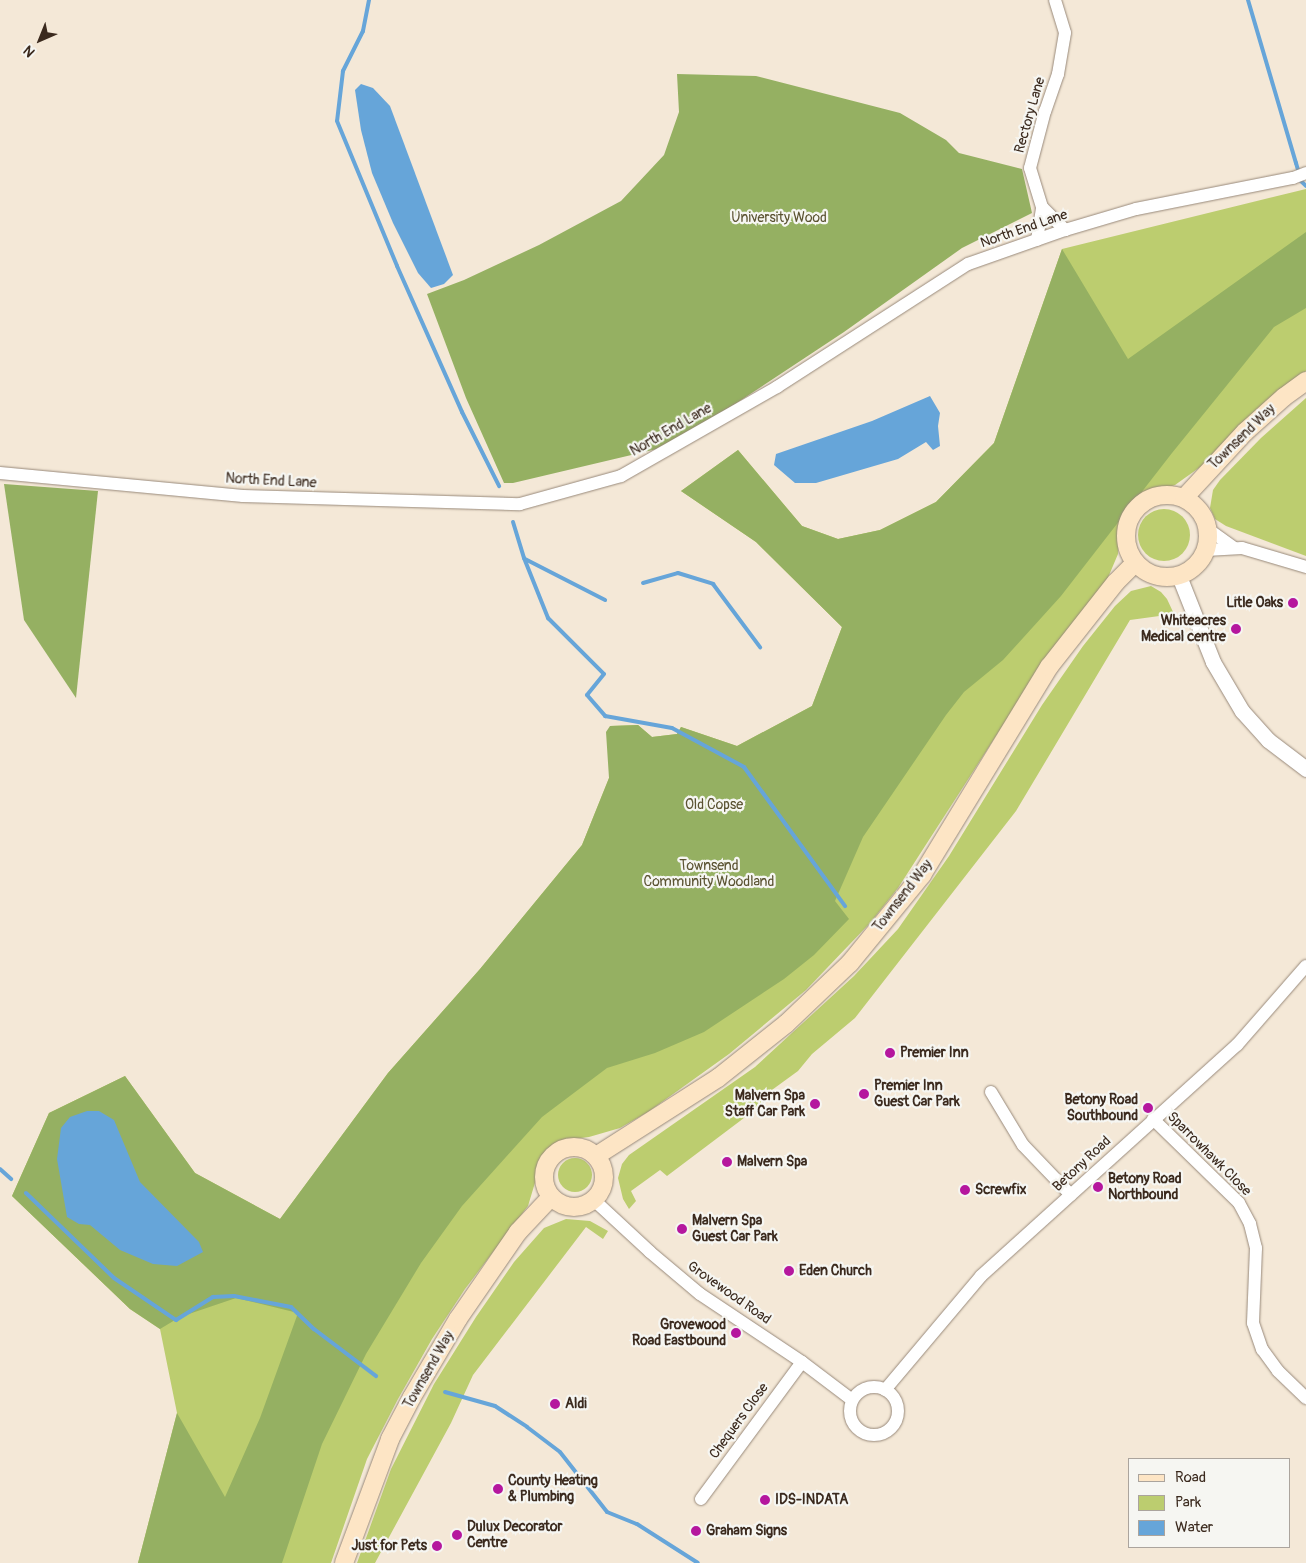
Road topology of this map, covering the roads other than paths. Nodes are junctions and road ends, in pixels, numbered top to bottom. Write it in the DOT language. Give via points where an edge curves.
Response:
graph roads {
  1 [pos="1054,0"];
  2 [pos="1301,175"];
  3 [pos="1042,207"];
  4 [pos="1065,230"];
  5 [pos="1037,240"];
  6 [pos="1306,381"];
  7 [pos="0,473"];
  8 [pos="1184,498"];
  9 [pos="1208,529"];
  10 [pos="1233,547"];
  11 [pos="1206,550"];
  12 [pos="1135,563"];
  13 [pos="1306,567"];
  14 [pos="1180,576"];
  15 [pos="1305,768"];
  16 [pos="1306,966"];
  17 [pos="991,1092"];
  18 [pos="1154,1120"];
  19 [pos="596,1156"];
  20 [pos="1071,1195"];
  21 [pos="551,1197"];
  22 [pos="595,1201"];
  23 [pos="802,1362"];
  24 [pos="885,1390"];
  25 [pos="1306,1398"];
  26 [pos="852,1400"];
  27 [pos="701,1499"];
  28 [pos="344,1563"];
  1 -- 3 [label="street, Rectory Lane" via="1065,33 1058,74 1030,168"];
  2 -- 4 [label="street, North End Lane" via="1136,209"];
  3 -- 4 [label="street, Rectory Lane"];
  3 -- 5 [label="street"];
  4 -- 5 [label="street, North End Lane"];
  5 -- 7 [label="street, North End Lane" via="968,264 777,386 621,476 520,504 243,496"];
  6 -- 8 [label="main road, Townsend Way" via="1245,432"];
  8 -- 9 [label="main road" via="1200,511"];
  8 -- 12 [label="main road" via="1156,496 1134,511 1127,523 1125,537"];
  9 -- 10 [label="street"];
  9 -- 11 [label="main road"];
  10 -- 11 [label="street"];
  10 -- 13 [label="street"];
  11 -- 14 [label="main road" via="1196,566"];
  12 -- 14 [label="main road" via="1148,573 1163,578"];
  12 -- 19 [label="main road, Townsend Way" via="1110,589 1049,667 922,875 850,963 786,1024 718,1078"];
  14 -- 15 [label="street" via="1213,662 1237,703 1268,740"];
  16 -- 18 [label="street, Betony Road" via="1238,1045"];
  17 -- 20 [label="street" via="1023,1145"];
  18 -- 20 [label="street, Betony Road"];
  18 -- 25 [label="street, Sparrowhawk Close" via="1239,1203 1250,1224 1256,1248 1253,1323 1262,1350"];
  19 -- 21 [label="main road" via="572,1146 558,1150 543,1172 544,1185"];
  19 -- 22 [label="main road" via="604,1177"];
  20 -- 24 [label="street, Betony Road" via="981,1276"];
  21 -- 22 [label="main road" via="564,1206 575,1207"];
  21 -- 28 [label="main road, Townsend Way" via="518,1232 458,1319 412,1396 390,1440"];
  22 -- 23 [label="street, Grovewood Road" via="700,1294"];
  23 -- 26 [label="street, Grovewood Road"];
  23 -- 27 [label="street, Chequers Close"];
  24 -- 26 [label="street" via="873,1387 861,1390"];
  24 -- 26 [label="street" via="898,1407 897,1418 882,1433 875,1435 856,1428 851,1419"];
}
